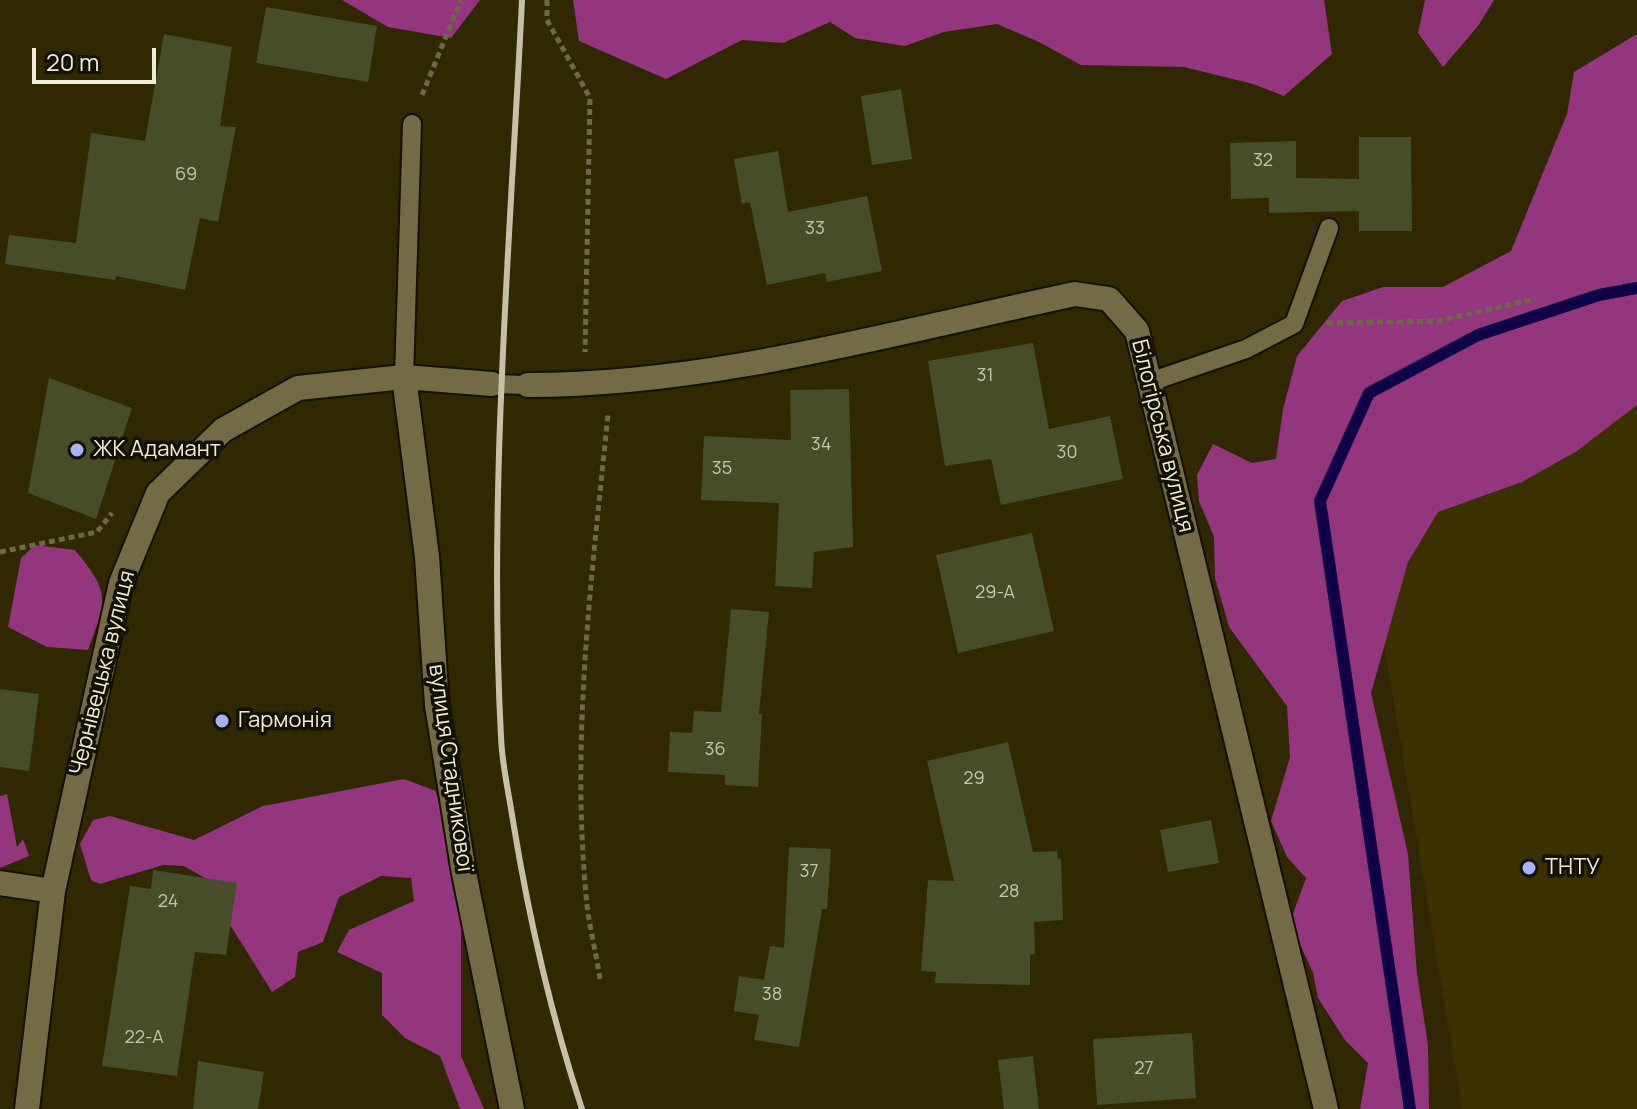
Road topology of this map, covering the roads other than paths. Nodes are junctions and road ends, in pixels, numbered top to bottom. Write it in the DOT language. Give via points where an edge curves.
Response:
graph roads {
  1 [pos="412,124"];
  2 [pos="1329,228"];
  3 [pos="404,377"];
  4 [pos="1150,382"];
  5 [pos="492,384"];
  6 [pos="528,385"];
  7 [pos="0,883"];
  8 [pos="53,891"];
  9 [pos="27,1109"];
  10 [pos="512,1109"];
  11 [pos="1326,1109"];
  1 -- 3 [label="lane"];
  2 -- 4 [label="lane" via="1294,324 1246,349"];
  3 -- 5 [label="street, Чернівецька вулиця"];
  3 -- 8 [label="street, Чернівецька вулиця" via="298,388 223,430 158,493 121,583"];
  3 -- 10 [label="street, вулиця Стадникової" via="427,557 437,705 464,873"];
  4 -- 6 [label="street, Білогірська вулиця" via="1137,331 1109,299 1075,294 731,366 611,384"];
  4 -- 11 [label="street, Білогірська вулиця"];
  5 -- 6 [label="lane"];
  7 -- 8 [label="street"];
  8 -- 9 [label="street, Чернівецька вулиця"];
}
